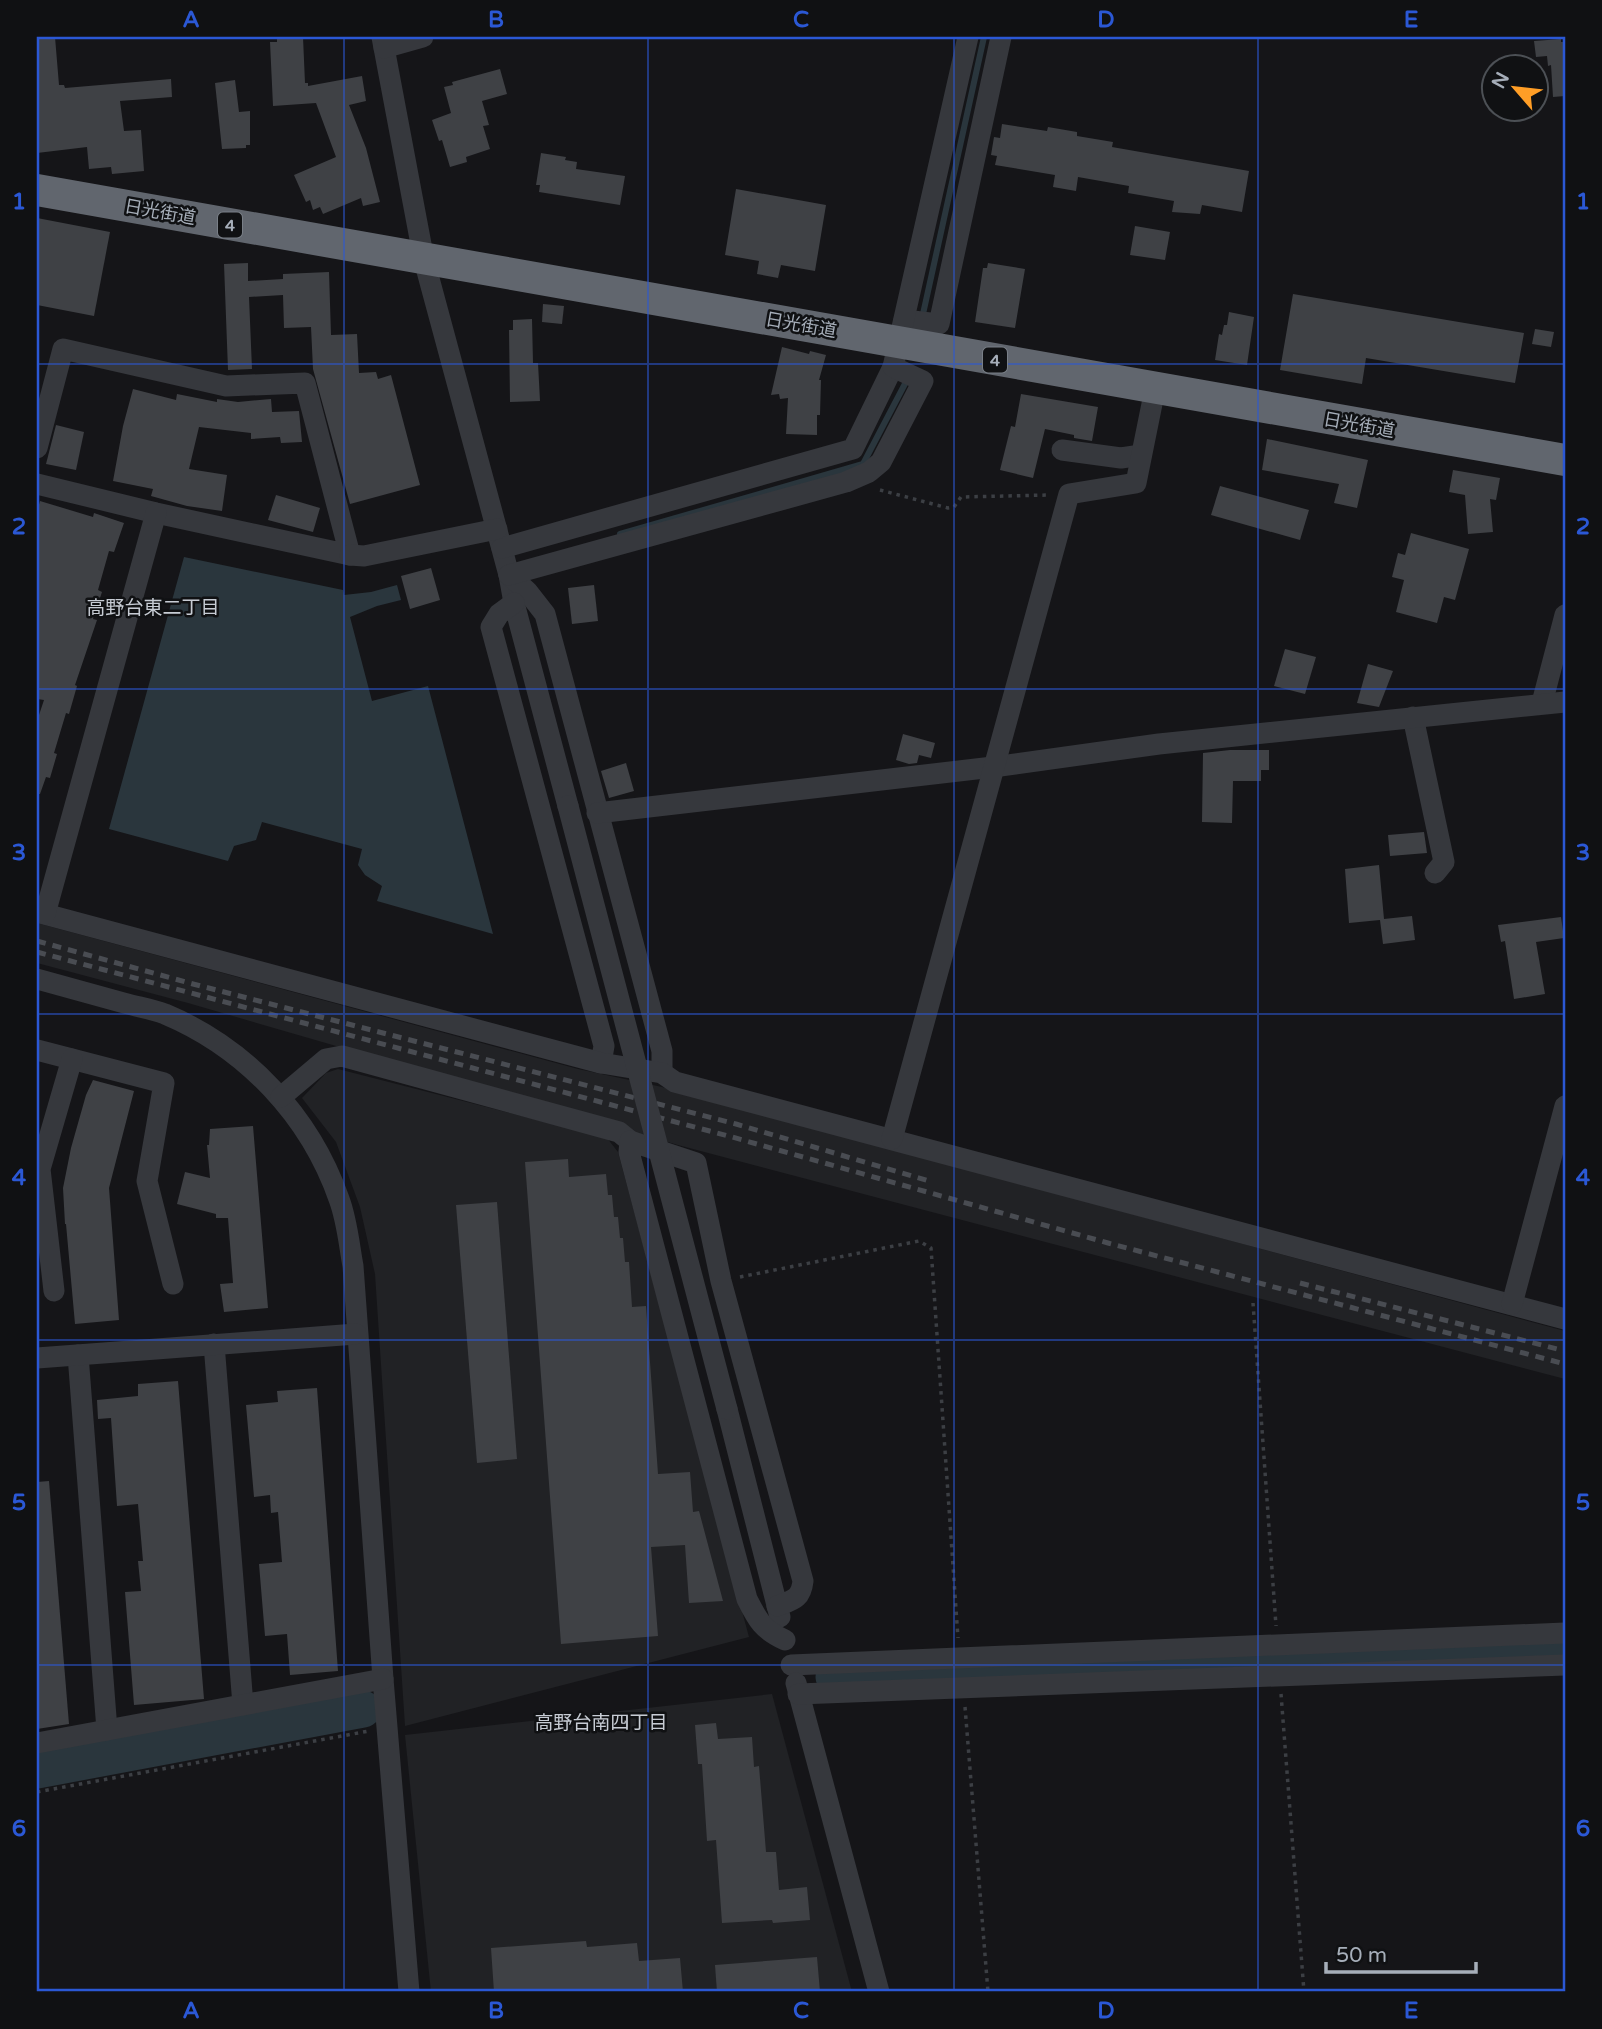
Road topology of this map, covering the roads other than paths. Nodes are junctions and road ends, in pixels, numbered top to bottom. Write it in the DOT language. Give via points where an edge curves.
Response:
graph roads {
  1 [pos="423,37"];
  2 [pos="968,37"];
  3 [pos="1000,37"];
  4 [pos="383,42"];
  5 [pos="37,190"];
  6 [pos="424,260"];
  7 [pos="899,343"];
  8 [pos="1154,389"];
  9 [pos="37,448"];
  10 [pos="1062,450"];
  11 [pos="1141,455"];
  12 [pos="1565,460"];
  13 [pos="37,484"];
  14 [pos="156,513"];
  15 [pos="500,538"];
  16 [pos="350,555"];
  17 [pos="509,575"];
  18 [pos="514,603"];
  19 [pos="1565,615"];
  20 [pos="1565,702"];
  21 [pos="1542,703"];
  22 [pos="1413,717"];
  23 [pos="993,767"];
  24 [pos="597,813"];
  25 [pos="1435,873"];
  26 [pos="41,913"];
  27 [pos="37,979"];
  28 [pos="37,1050"];
  29 [pos="72,1059"];
  30 [pos="601,1063"];
  31 [pos="662,1073"];
  32 [pos="281,1097"];
  33 [pos="1565,1106"];
  34 [pos="892,1139"];
  35 [pos="631,1141"];
  36 [pos="173,1284"];
  37 [pos="54,1291"];
  38 [pos="1512,1304"];
  39 [pos="1565,1319"];
  40 [pos="356,1334"];
  41 [pos="214,1344"];
  42 [pos="78,1355"];
  43 [pos="37,1358"];
  44 [pos="777,1606"];
  45 [pos="1565,1633"];
  46 [pos="785,1640"];
  47 [pos="791,1665"];
  48 [pos="1565,1665"];
  49 [pos="383,1679"];
  50 [pos="798,1694"];
  51 [pos="243,1705"];
  52 [pos="107,1730"];
  53 [pos="37,1743"];
  54 [pos="409,1992"];
  55 [pos="879,1992"];
  1 -- 4 [label="street"];
  2 -- 7 [label="street"];
  3 -- 7 [label="street" via="939,324"];
  4 -- 6 [label="street"];
  5 -- 6 [label="highway, 日光街道 / 4"];
  6 -- 7 [label="highway, 日光街道 / 4"];
  6 -- 15 [label="street"];
  7 -- 8 [label="highway, 日光街道 / 4"];
  7 -- 15 [label="street" via="853,449"];
  7 -- 17 [label="street" via="923,381 881,462 869,472"];
  8 -- 11 [label="street"];
  8 -- 12 [label="highway, 日光街道 / 4"];
  9 -- 16 [label="street" via="64,349 226,386 305,383"];
  10 -- 11 [label="street" via="1121,458"];
  11 -- 23 [label="street" via="1136,483 1069,494"];
  13 -- 14 [label="street"];
  14 -- 16 [label="street"];
  14 -- 26 [label="street"];
  15 -- 16 [label="street"];
  15 -- 17 [label="street"];
  17 -- 18 [label="street"];
  17 -- 24 [label="street" via="545,614"];
  18 -- 30 [label="street" via="491,627 604,1046"];
  18 -- 44 [label="street, bridge"];
  19 -- 21 [label="street"];
  20 -- 21 [label="street"];
  21 -- 22 [label="street"];
  22 -- 23 [label="street"];
  22 -- 25 [label="street" via="1444,863"];
  23 -- 24 [label="street"];
  23 -- 34 [label="street"];
  24 -- 31 [label="street" via="662,1051"];
  26 -- 30 [label="street"];
  27 -- 32 [label="street" via="163,1013 233,1053"];
  28 -- 29 [label="street"];
  29 -- 36 [label="street" via="164,1083 147,1181"];
  29 -- 37 [label="street" via="40,1169"];
  30 -- 31 [label="street"];
  31 -- 34 [label="street" via="676,1082"];
  32 -- 35 [label="street" via="326,1059 342,1056 619,1132"];
  32 -- 40 [label="street" via="313,1144 339,1199 353,1266"];
  33 -- 38 [label="street"];
  34 -- 38 [label="street"];
  35 -- 44 [label="street" via="696,1163 721,1281 803,1581 798,1598"];
  35 -- 46 [label="street" via="632,1165 747,1599 758,1622"];
  38 -- 39 [label="street"];
  40 -- 41 [label="street"];
  40 -- 49 [label="street"];
  41 -- 42 [label="street"];
  41 -- 51 [label="street"];
  42 -- 43 [label="street"];
  42 -- 52 [label="street"];
  44 -- 46 [label="street"];
  45 -- 47 [label="street"];
  46 -- 47 [label="street"];
  47 -- 50 [label="street"];
  48 -- 50 [label="street"];
  49 -- 51 [label="street"];
  49 -- 54 [label="street"];
  50 -- 55 [label="street"];
  51 -- 52 [label="street"];
  52 -- 53 [label="street"];
}
